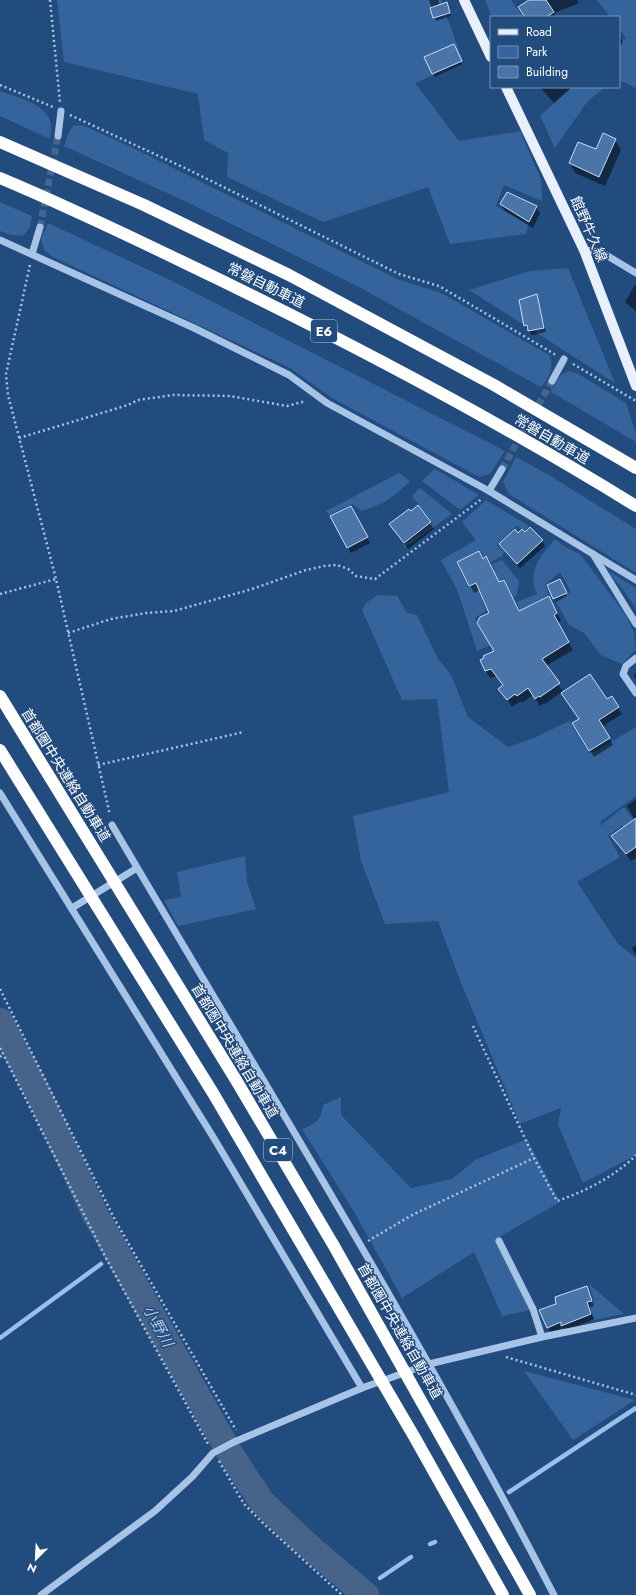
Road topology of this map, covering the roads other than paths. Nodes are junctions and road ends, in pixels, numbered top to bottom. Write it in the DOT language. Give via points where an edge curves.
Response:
graph roads {
  1 [pos="464,0"];
  2 [pos="490,55"];
  3 [pos="506,88"];
  4 [pos="61,111"];
  5 [pos="58,136"];
  6 [pos="0,142"];
  7 [pos="0,178"];
  8 [pos="40,227"];
  9 [pos="0,240"];
  10 [pos="584,250"];
  11 [pos="32,254"];
  12 [pos="636,273"];
  13 [pos="564,359"];
  14 [pos="552,381"];
  15 [pos="636,386"];
  16 [pos="636,468"];
  17 [pos="502,469"];
  18 [pos="489,491"];
  19 [pos="636,506"];
  20 [pos="592,552"];
  21 [pos="636,580"];
  22 [pos="635,621"];
  23 [pos="636,658"];
  24 [pos="636,693"];
  25 [pos="0,696"];
  26 [pos="0,750"];
  27 [pos="0,793"];
  28 [pos="112,825"];
  29 [pos="137,868"];
  30 [pos="72,908"];
  31 [pos="499,1241"];
  32 [pos="636,1318"];
  33 [pos="542,1337"];
  34 [pos="429,1364"];
  35 [pos="362,1388"];
  36 [pos="41,1595"];
  37 [pos="503,1595"];
  38 [pos="530,1595"];
  39 [pos="554,1595"];
  1 -- 2 [label="main road"];
  3 -- 10 [label="main road, 館野牛久線"];
  4 -- 5 [label="street"];
  6 -- 16 [label="highway, 常磐自動車道 / E6" via="144,205 290,275 494,385"];
  7 -- 19 [label="highway, 常磐自動車道 / E6" via="131,237 303,320 478,414"];
  8 -- 11 [label="street"];
  9 -- 11 [label="street"];
  10 -- 12 [label="street" via="601,252"];
  10 -- 15 [label="main road, 館野牛久線"];
  11 -- 18 [label="street" via="194,328 289,376 320,397"];
  13 -- 14 [label="street"];
  17 -- 18 [label="street"];
  18 -- 20 [label="street"];
  20 -- 21 [label="street"];
  20 -- 22 [label="street"];
  23 -- 24 [label="street" via="626,666 623,674"];
  25 -- 38 [label="highway, 首都圏中央連絡自動車道 / C4, bridge" via="240,1086 420,1396"];
  26 -- 37 [label="highway, C4, bridge" via="213,1094 415,1438"];
  27 -- 30 [label="street"];
  28 -- 29 [label="street"];
  29 -- 30 [label="street"];
  29 -- 34 [label="street" via="361,1244"];
  30 -- 35 [label="street" via="215,1140"];
  31 -- 33 [label="street" via="533,1309"];
  32 -- 33 [label="street"];
  33 -- 34 [label="street"];
  34 -- 35 [label="street"];
  34 -- 39 [label="street"];
  35 -- 36 [label="street" via="238,1440 214,1453 192,1478 155,1511"];
}
